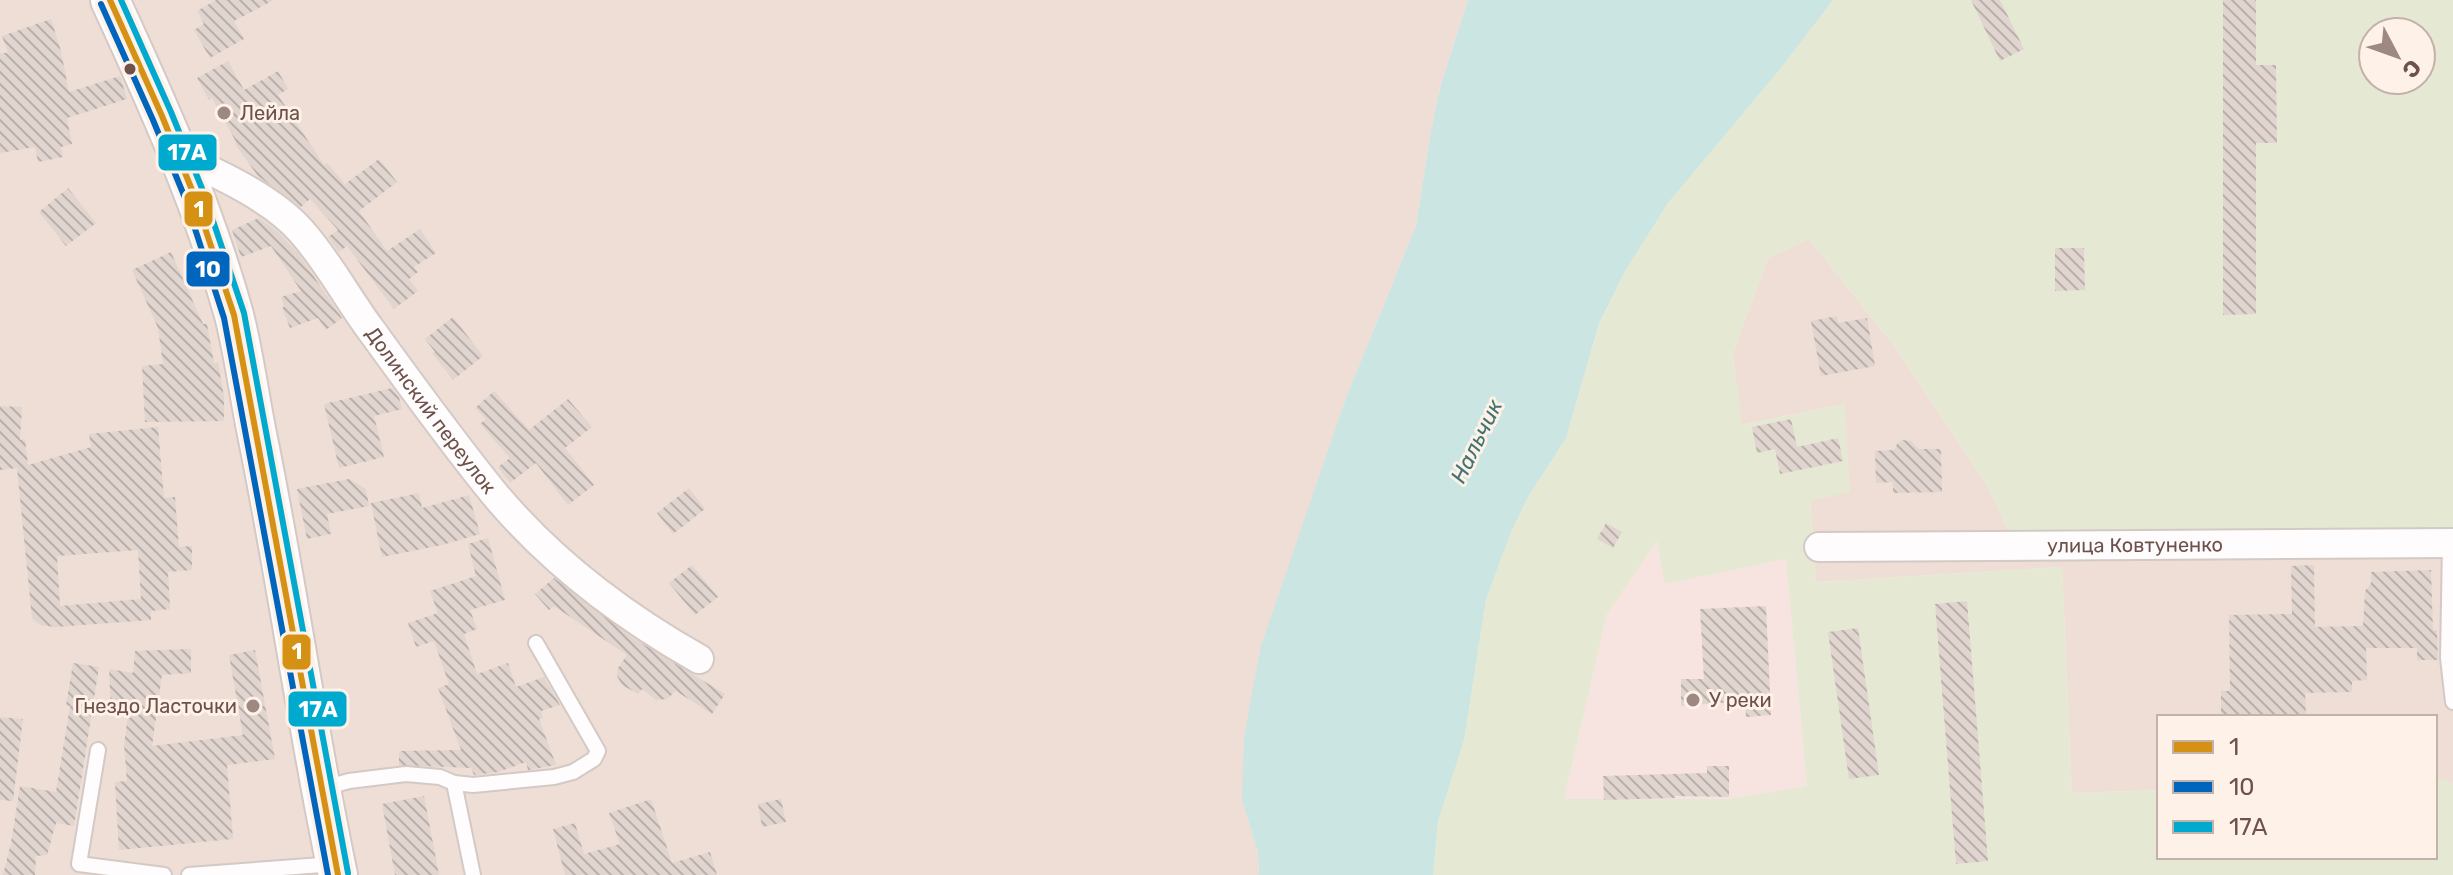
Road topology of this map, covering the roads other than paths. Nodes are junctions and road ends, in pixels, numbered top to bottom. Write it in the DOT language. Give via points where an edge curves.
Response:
graph roads {
  1 [pos="120,3"];
  2 [pos="177,155"];
  3 [pos="2452,543"];
  4 [pos="1819,547"];
  5 [pos="536,643"];
  6 [pos="699,659"];
  7 [pos="2453,702"];
  8 [pos="98,750"];
  9 [pos="454,783"];
  10 [pos="320,790"];
  11 [pos="337,870"];
  12 [pos="164,875"];
  13 [pos="189,875"];
  14 [pos="473,875"];
  1 -- 2 [label="street"];
  2 -- 6 [label="street, Долинский переулок" via="225,177 300,229 495,494 578,575"];
  2 -- 10 [label="street" via="235,318"];
  3 -- 4 [label="street, улица Ковтуненко"];
  3 -- 7 [label="lane" via="2448,658"];
  5 -- 9 [label="lane" via="598,751 594,759 554,777"];
  8 -- 12 [label="lane" via="79,864"];
  9 -- 10 [label="lane" via="406,774"];
  9 -- 14 [label="lane"];
  10 -- 11 [label="street"];
  11 -- 13 [label="lane"];
}
